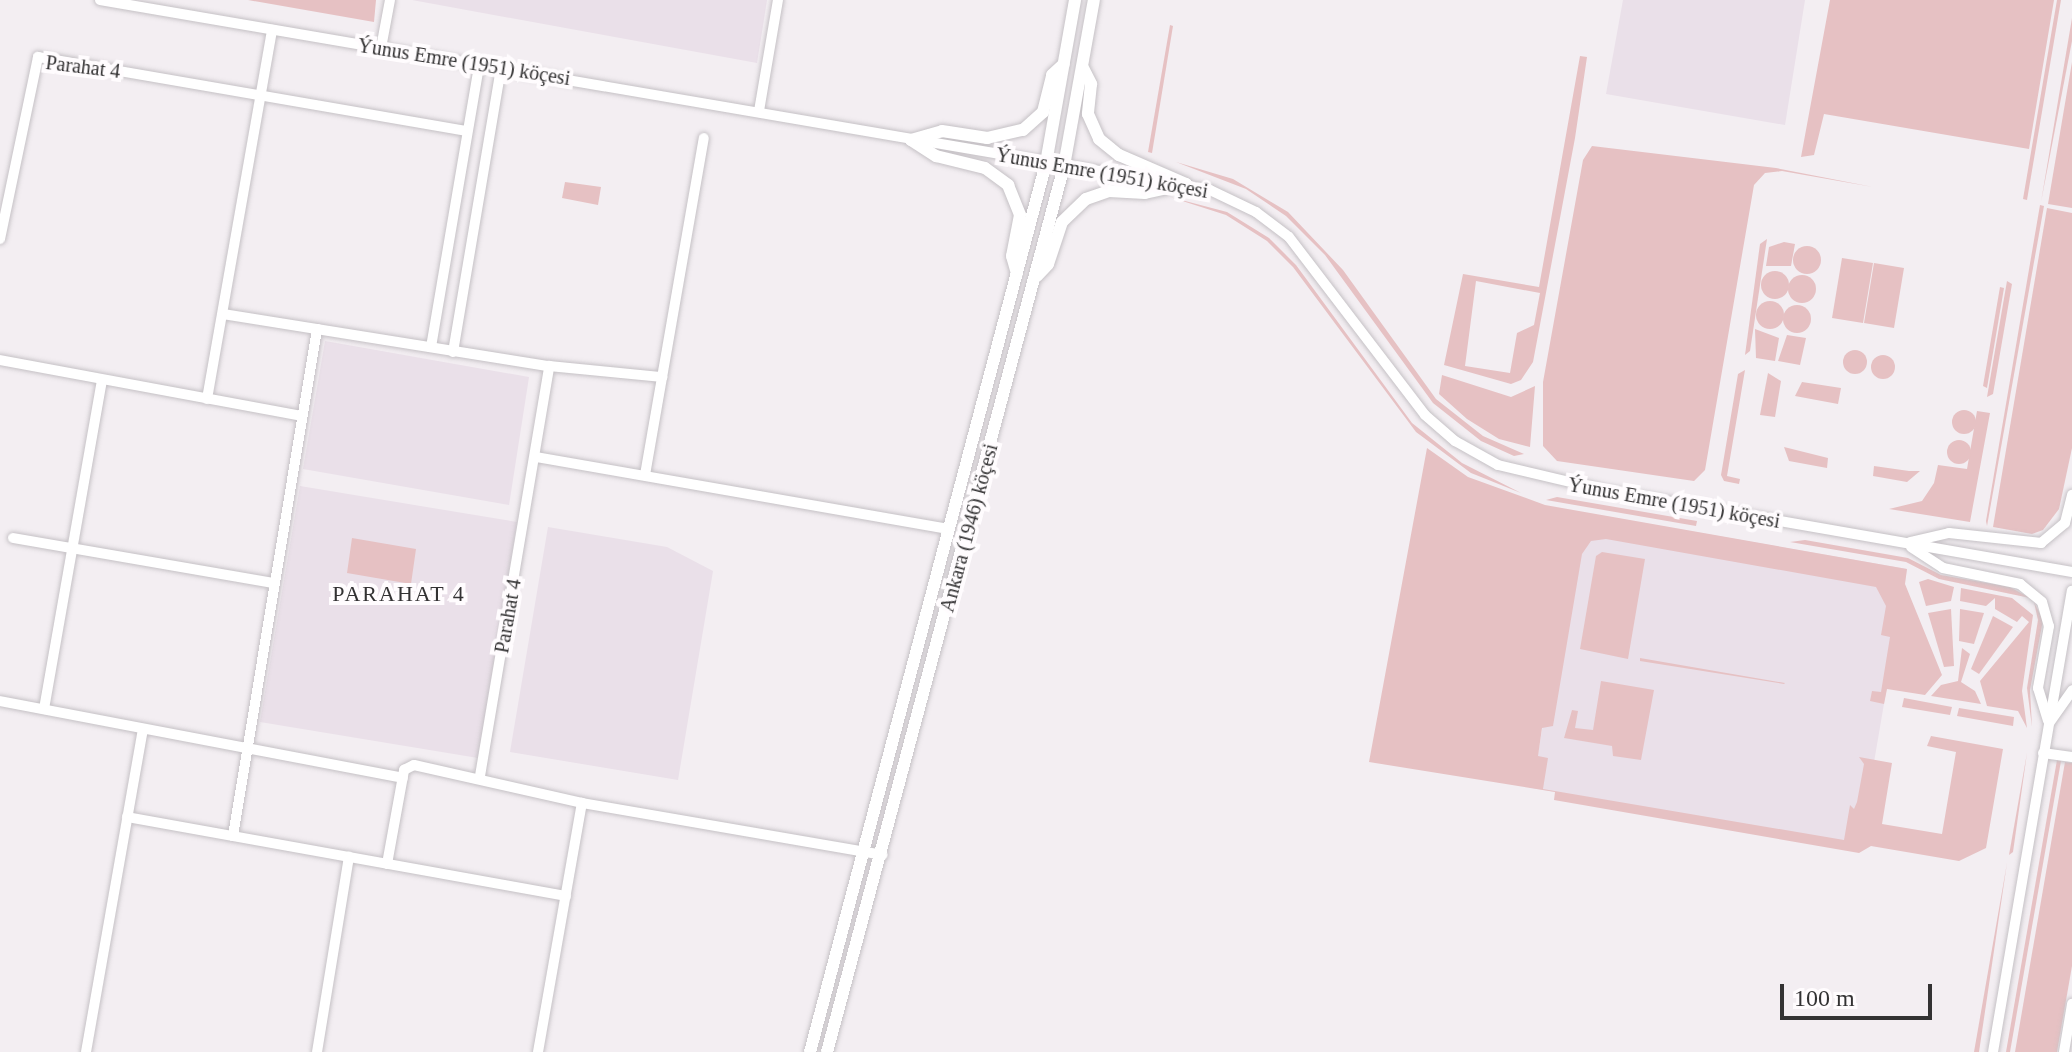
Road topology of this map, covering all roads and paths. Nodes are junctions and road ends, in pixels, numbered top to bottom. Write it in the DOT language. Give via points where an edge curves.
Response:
graph roads {
  1 [pos="100,0"];
  2 [pos="390,0"];
  3 [pos="778,0"];
  4 [pos="1075,0"];
  5 [pos="1094,0"];
  6 [pos="111,1"];
  7 [pos="272,30"];
  8 [pos="381,48"];
  9 [pos="1064,64"];
  10 [pos="479,65"];
  11 [pos="501,68"];
  12 [pos="1083,68"];
  13 [pos="261,95"];
  14 [pos="759,111"];
  15 [pos="467,131"];
  16 [pos="704,138"];
  17 [pos="911,140"];
  18 [pos="1046,163"];
  19 [pos="1064,166"];
  20 [pos="1186,184"];
  21 [pos="0,239"];
  22 [pos="1017,275"];
  23 [pos="1034,279"];
  24 [pos="223,314"];
  25 [pos="317,329"];
  26 [pos="431,347"];
  27 [pos="453,352"];
  28 [pos="0,360"];
  29 [pos="549,366"];
  30 [pos="662,377"];
  31 [pos="102,380"];
  32 [pos="207,399"];
  33 [pos="302,416"];
  34 [pos="536,457"];
  35 [pos="645,475"];
  36 [pos="2072,495"];
  37 [pos="948,529"];
  38 [pos="13,538"];
  39 [pos="1906,543"];
  40 [pos="73,549"];
  41 [pos="2072,572"];
  42 [pos="274,583"];
  43 [pos="2072,591"];
  44 [pos="2072,690"];
  45 [pos="0,701"];
  46 [pos="44,709"];
  47 [pos="2049,724"];
  48 [pos="143,729"];
  49 [pos="245,751"];
  50 [pos="2043,753"];
  51 [pos="2072,757"];
  52 [pos="480,776"];
  53 [pos="403,778"];
  54 [pos="582,803"];
  55 [pos="127,817"];
  56 [pos="233,836"];
  57 [pos="862,851"];
  58 [pos="883,855"];
  59 [pos="349,857"];
  60 [pos="387,864"];
  61 [pos="566,896"];
  62 [pos="2072,1004"];
  63 [pos="86,1052"];
  64 [pos="317,1052"];
  65 [pos="538,1052"];
  66 [pos="810,1052"];
  67 [pos="827,1052"];
  68 [pos="1993,1052"];
  69 [pos="2064,1052"];
  1 -- 6 [label="street, Ýunus Emre (1951) köçesi"];
  2 -- 8 [label="street"];
  3 -- 14 [label="street"];
  4 -- 9 [label="main road, Ankara (1946) köçesi"];
  5 -- 12 [label="main road, Ankara (1946) köçesi"];
  6 -- 7 [label="street, Ýunus Emre (1951) köçesi"];
  7 -- 8 [label="street, Ýunus Emre (1951) köçesi"];
  7 -- 13 [label="street"];
  8 -- 10 [label="street, Ýunus Emre (1951) köçesi"];
  9 -- 17 [label="main road" via="1052,75 1043,112 1023,130 987,138 942,131"];
  9 -- 18 [label="main road, Ankara (1946) köçesi"];
  10 -- 11 [label="street, Ýunus Emre (1951) köçesi"];
  10 -- 15 [label="street"];
  11 -- 14 [label="street, Ýunus Emre (1951) köçesi"];
  11 -- 27 [label="street"];
  12 -- 19 [label="main road, Ankara (1946) köçesi"];
  12 -- 20 [label="main road" via="1091,84 1088,114 1099,139 1119,155"];
  13 -- 15 [label="street"];
  13 -- 21 [label="street, Parahat 4" via="38,57"];
  13 -- 24 [label="street"];
  14 -- 17 [label="street, Ýunus Emre (1951) köçesi"];
  15 -- 26 [label="street"];
  16 -- 30 [label="street"];
  17 -- 18 [label="street, Ýunus Emre (1951) köçesi"];
  17 -- 22 [label="main road" via="936,156 985,168 1008,185 1020,215 1012,256"];
  18 -- 19 [label="street, Ýunus Emre (1951) köçesi"];
  18 -- 22 [label="main road, Ankara (1946) köçesi"];
  19 -- 20 [label="street, Ýunus Emre (1951) köçesi"];
  19 -- 23 [label="main road, Ankara (1946) köçesi"];
  20 -- 23 [label="main road" via="1145,193 1109,191 1086,199 1062,222 1048,264"];
  20 -- 39 [label="street, Ýunus Emre (1951) köçesi" via="1241,204 1289,237 1425,415 1491,462 1533,477"];
  22 -- 37 [label="main road, Ankara (1946) köçesi"];
  23 -- 58 [label="main road, Ankara (1946) köçesi"];
  24 -- 25 [label="street"];
  24 -- 32 [label="street"];
  25 -- 26 [label="street"];
  25 -- 33 [label="street"];
  26 -- 27 [label="street"];
  27 -- 29 [label="street"];
  28 -- 31 [label="street"];
  29 -- 30 [label="street"];
  29 -- 34 [label="street, Parahat 4"];
  30 -- 35 [label="street"];
  31 -- 32 [label="street"];
  31 -- 40 [label="street"];
  32 -- 33 [label="street"];
  33 -- 42 [label="street"];
  34 -- 35 [label="street"];
  34 -- 52 [label="street, Parahat 4"];
  35 -- 37 [label="street"];
  36 -- 39 [label="street" via="2065,523 2041,543 1949,533"];
  37 -- 57 [label="main road, Ankara (1946) köçesi"];
  38 -- 40 [label="street"];
  39 -- 41 [label="street, Ýunus Emre (1951) köçesi"];
  39 -- 47 [label="street" via="1943,568 2012,581 2042,602 2049,626 2038,688"];
  40 -- 42 [label="street"];
  40 -- 46 [label="street"];
  42 -- 49 [label="street"];
  43 -- 47 [label="street"];
  44 -- 47 [label="street"];
  45 -- 46 [label="street"];
  46 -- 48 [label="street"];
  47 -- 50 [label="street"];
  48 -- 49 [label="street"];
  48 -- 55 [label="street"];
  49 -- 53 [label="street"];
  49 -- 56 [label="street"];
  50 -- 51 [label="street"];
  50 -- 68 [label="street"];
  52 -- 53 [label="street" via="414,765 406,767"];
  52 -- 54 [label="street"];
  53 -- 60 [label="street"];
  54 -- 57 [label="street"];
  54 -- 61 [label="street"];
  55 -- 56 [label="street"];
  55 -- 63 [label="street"];
  56 -- 59 [label="street"];
  57 -- 58 [label="street"];
  57 -- 66 [label="main road, Ankara (1946) köçesi"];
  58 -- 67 [label="main road, Ankara (1946) köçesi"];
  59 -- 60 [label="street"];
  59 -- 64 [label="street"];
  60 -- 61 [label="street"];
  61 -- 65 [label="street"];
  62 -- 69 [label="street"];
}
